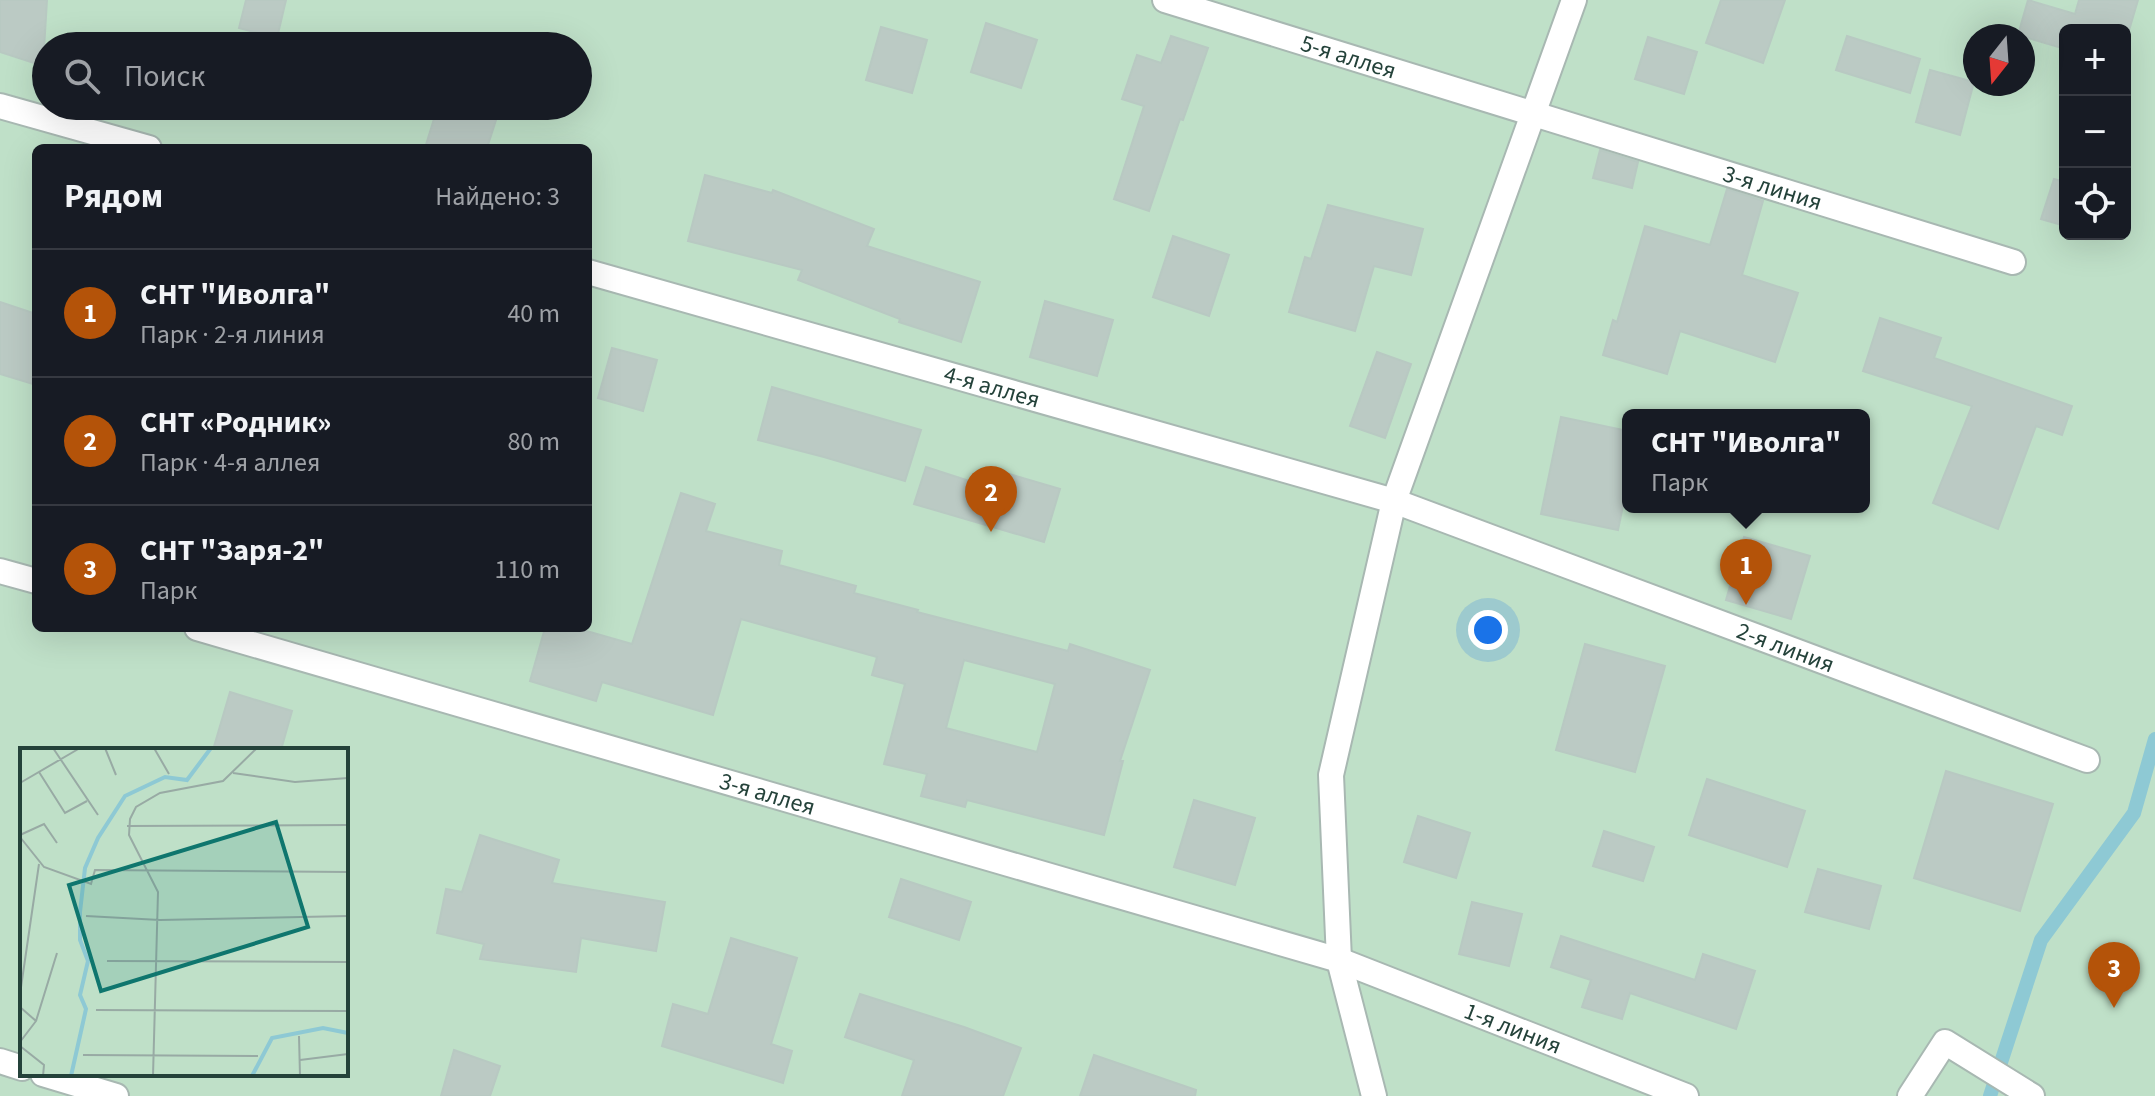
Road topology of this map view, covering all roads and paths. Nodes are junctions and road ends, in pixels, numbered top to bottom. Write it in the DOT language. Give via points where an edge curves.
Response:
graph roads {
  1 [pos="1165,0"];
  2 [pos="1574,0"];
  3 [pos="0,106"];
  4 [pos="1533,112"];
  5 [pos="32,115"];
  6 [pos="50,120"];
  7 [pos="135,144"];
  8 [pos="2013,262"];
  9 [pos="592,273"];
  10 [pos="1394,501"];
  11 [pos="0,571"];
  12 [pos="32,580"];
  13 [pos="211,632"];
  14 [pos="2087,760"];
  15 [pos="1339,960"];
  16 [pos="0,1061"];
  17 [pos="20,1067"];
  18 [pos="50,1076"];
  19 [pos="2027,1093"];
  20 [pos="116,1096"];
  21 [pos="1374,1096"];
  22 [pos="1686,1096"];
  23 [pos="1910,1096"];
  1 -- 4 [label="street, 5-я аллея"];
  2 -- 4 [label="street"];
  3 -- 5 [label="street"];
  4 -- 8 [label="street, 3-я линия"];
  4 -- 10 [label="street"];
  6 -- 7 [label="street"];
  9 -- 10 [label="street, 4-я аллея"];
  10 -- 14 [label="street, 2-я линия"];
  10 -- 15 [label="street" via="1331,775"];
  11 -- 12 [label="street"];
  13 -- 15 [label="street, 3-я аллея"];
  15 -- 21 [label="street"];
  15 -- 22 [label="street, 1-я линия"];
  16 -- 17 [label="street"];
  18 -- 20 [label="street"];
  19 -- 23 [label="street" via="1945,1042"];
}
